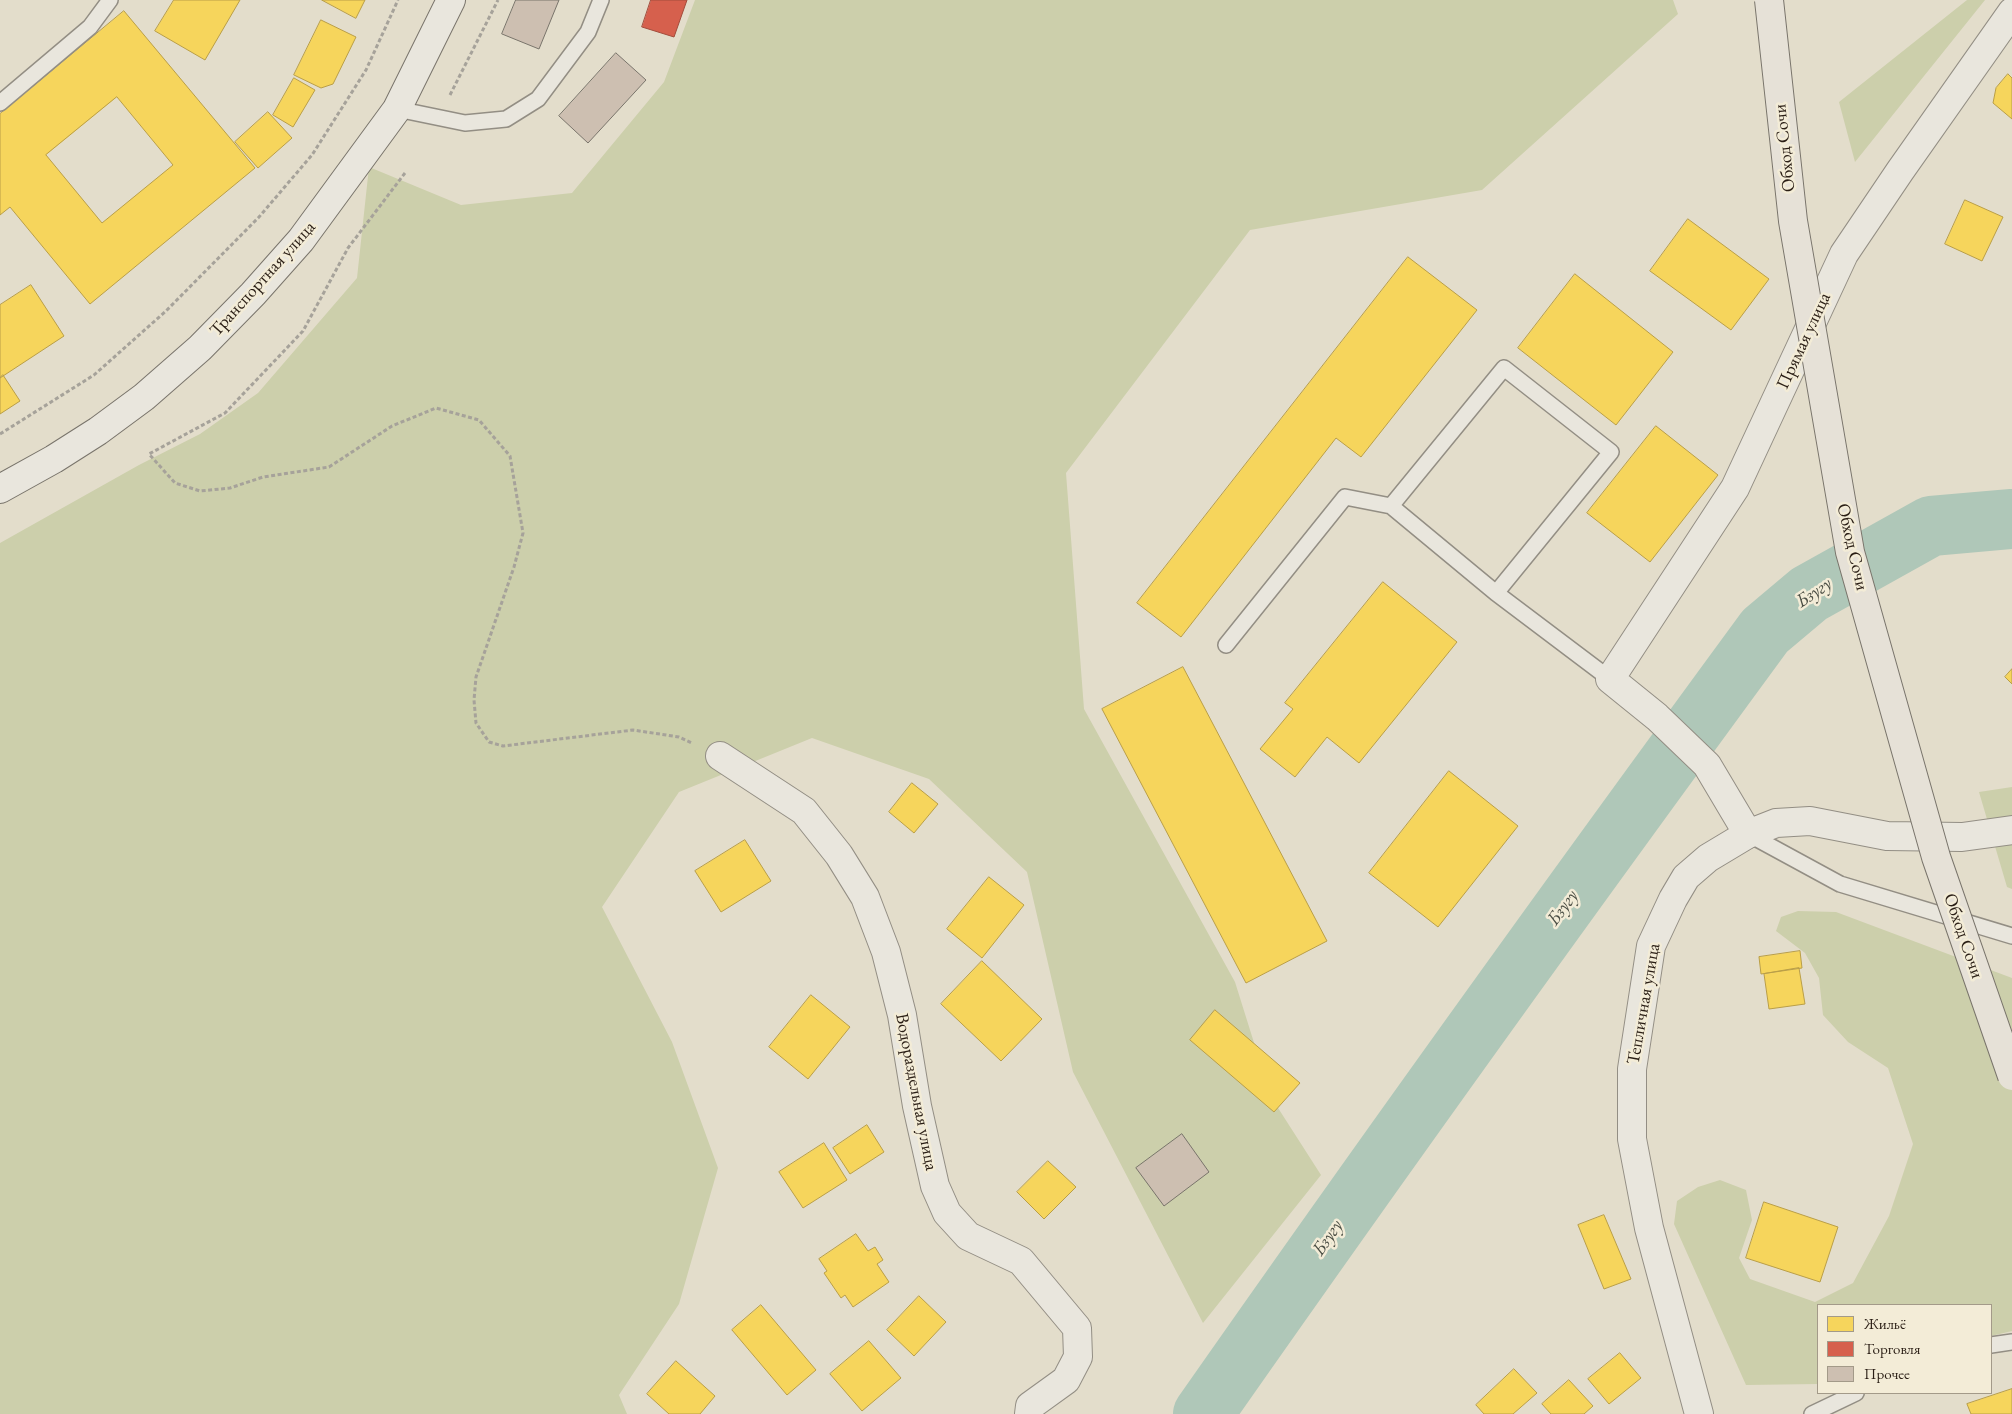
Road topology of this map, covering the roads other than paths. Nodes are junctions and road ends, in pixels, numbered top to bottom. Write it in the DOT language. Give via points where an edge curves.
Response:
graph roads {
  1 [pos="110,0"];
  2 [pos="451,0"];
  3 [pos="601,0"];
  4 [pos="1770,0"];
  5 [pos="2012,12"];
  6 [pos="0,103"];
  7 [pos="397,109"];
  8 [pos="0,489"];
  9 [pos="1390,506"];
  10 [pos="1496,593"];
  11 [pos="1226,645"];
  12 [pos="1610,679"];
  13 [pos="720,756"];
  14 [pos="2012,830"];
  15 [pos="1748,834"];
  16 [pos="2012,936"];
  17 [pos="2012,1076"];
  18 [pos="2012,1342"];
  19 [pos="1992,1346"];
  20 [pos="1854,1394"];
  21 [pos="1025,1411"];
  22 [pos="1700,1414"];
  23 [pos="1812,1414"];
  1 -- 6 [label="lane" via="90,27"];
  2 -- 7 [label="street, Транспортная улица"];
  3 -- 7 [label="lane" via="588,32 538,99 506,119 466,123"];
  4 -- 17 [label="highway, Обход Сочи, bridge" via="1793,221 1850,552 1936,857"];
  5 -- 12 [label="street, Прямая улица" via="1844,254 1735,488"];
  7 -- 8 [label="street, Транспортная улица" via="301,240 200,348 144,397 98,431"];
  9 -- 10 [label="lane"];
  9 -- 10 [label="lane" via="1504,368 1611,452"];
  9 -- 11 [label="lane" via="1345,497"];
  10 -- 12 [label="lane"];
  12 -- 15 [label="street" via="1707,764"];
  13 -- 21 [label="street, Водораздельная улица" via="804,811 840,855 865,897 886,952 902,1015 917,1106 935,1186 947,1212 968,1236 1021,1261 1077,1328 1078,1357 1066,1380"];
  14 -- 15 [label="street, Тепличная улица" via="1962,837 1887,836 1810,821 1776,823"];
  15 -- 16 [label="lane" via="1840,884"];
  15 -- 22 [label="street, Тепличная улица" via="1708,858 1686,876 1673,899 1651,946 1632,1069 1632,1139 1649,1228"];
  18 -- 19 [label="lane"];
  20 -- 23 [label="lane"];
}
